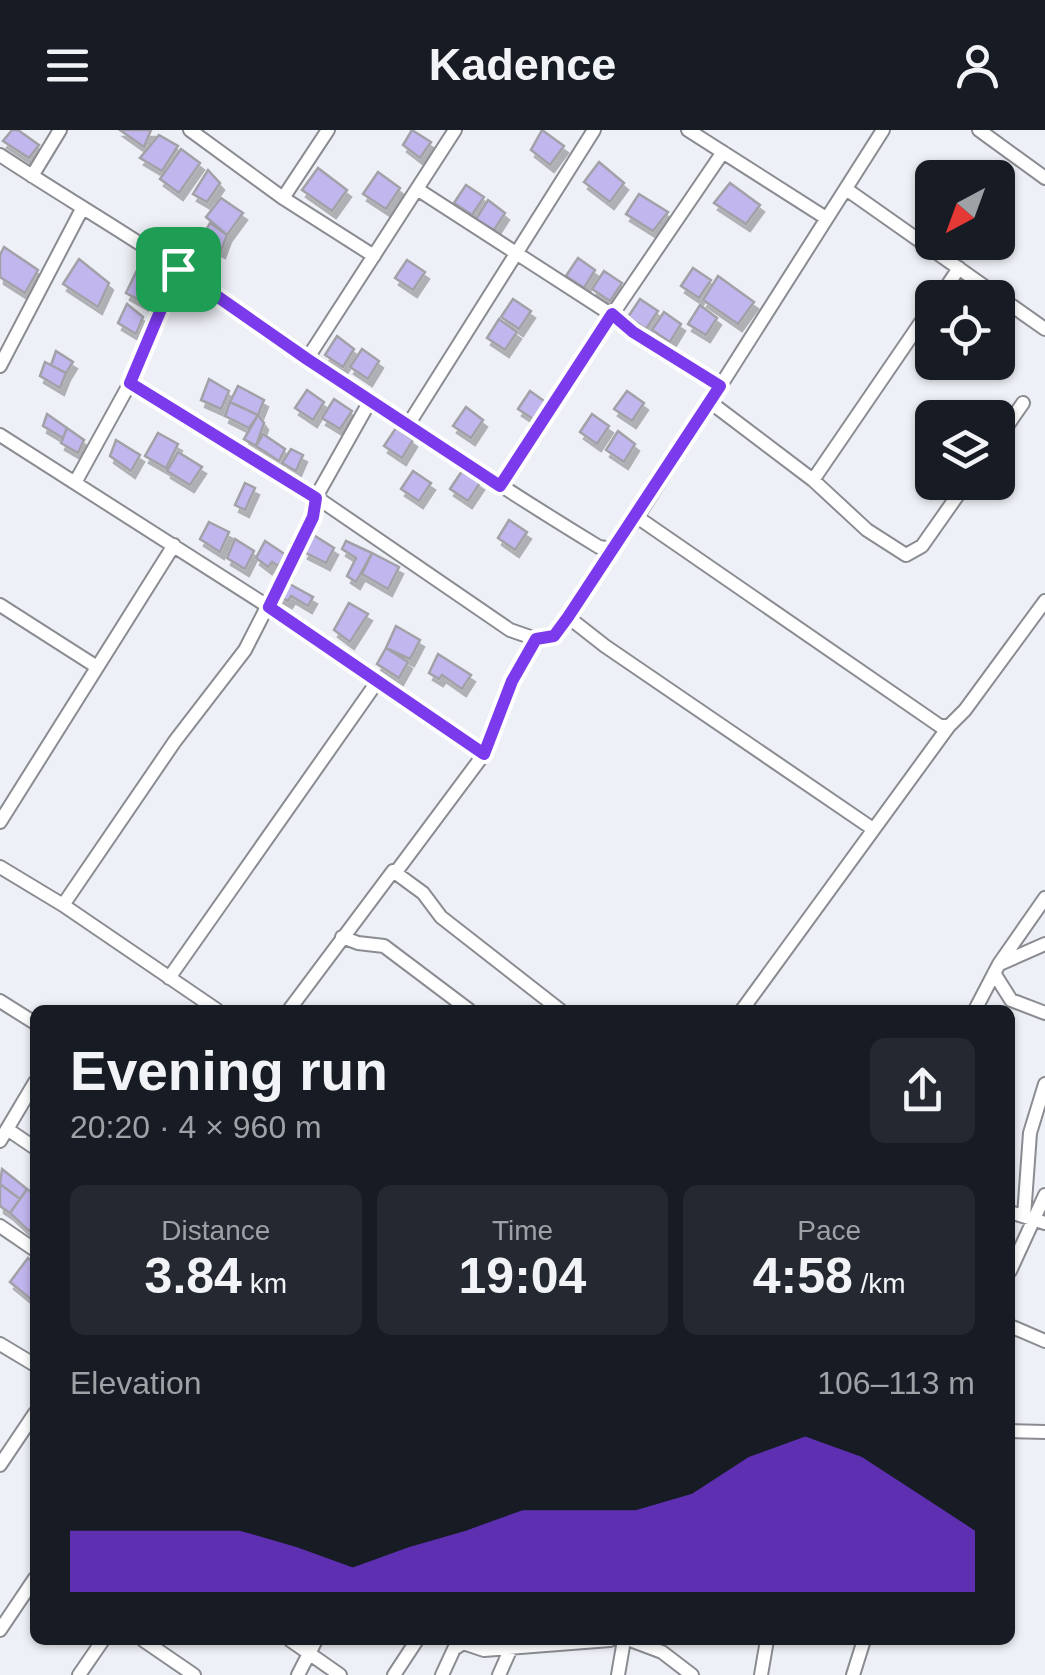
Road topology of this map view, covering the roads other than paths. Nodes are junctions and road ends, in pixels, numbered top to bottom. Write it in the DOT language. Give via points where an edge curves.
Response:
graph roads {
  1 [pos="60,130"];
  2 [pos="328,130"];
  3 [pos="455,130"];
  4 [pos="594,130"];
  5 [pos="688,130"];
  6 [pos="883,130"];
  7 [pos="980,130"];
  8 [pos="194,131"];
  9 [pos="723,152"];
  10 [pos="0,155"];
  11 [pos="32,176"];
  12 [pos="1045,178"];
  13 [pos="846,189"];
  14 [pos="417,190"];
  15 [pos="283,198"];
  16 [pos="82,209"];
  17 [pos="826,218"];
  18 [pos="516,252"];
  19 [pos="374,256"];
  20 [pos="958,268"];
  21 [pos="178,269"];
  22 [pos="950,280"];
  23 [pos="612,314"];
  24 [pos="1045,329"];
  25 [pos="915,331"];
  26 [pos="307,359"];
  27 [pos="0,366"];
  28 [pos="130,383"];
  29 [pos="720,386"];
  30 [pos="370,401"];
  31 [pos="710,402"];
  32 [pos="1023,403"];
  33 [pos="1015,415"];
  34 [pos="408,424"];
  35 [pos="0,435"];
  36 [pos="813,480"];
  37 [pos="76,481"];
  38 [pos="500,486"];
  39 [pos="316,498"];
  40 [pos="954,500"];
  41 [pos="637,516"];
  42 [pos="174,545"];
  43 [pos="612,549"];
  44 [pos="0,605"];
  45 [pos="1044,605"];
  46 [pos="269,607"];
  47 [pos="568,617"];
  48 [pos="97,667"];
  49 [pos="377,682"];
  50 [pos="949,726"];
  51 [pos="0,822"];
  52 [pos="874,829"];
  53 [pos="0,867"];
  54 [pos="396,872"];
  55 [pos="1045,898"];
  56 [pos="62,904"];
  57 [pos="342,937"];
  58 [pos="1045,944"];
  59 [pos="997,968"];
  60 [pos="169,978"];
  61 [pos="0,1001"];
  62 [pos="210,1005"];
  63 [pos="294,1005"];
  64 [pos="461,1005"];
  65 [pos="554,1005"];
  66 [pos="746,1005"];
  67 [pos="978,1005"];
  68 [pos="1045,1013"];
  69 [pos="30,1020"];
  70 [pos="1045,1084"];
  71 [pos="30,1091"];
  72 [pos="4,1135"];
  73 [pos="30,1146"];
  74 [pos="1045,1195"];
  75 [pos="1028,1218"];
  76 [pos="0,1226"];
  77 [pos="30,1247"];
  78 [pos="1015,1257"];
  79 [pos="1015,1328"];
  80 [pos="1045,1341"];
  81 [pos="0,1344"];
  82 [pos="30,1362"];
  83 [pos="30,1420"];
  84 [pos="1015,1431"];
  85 [pos="1045,1432"];
  86 [pos="0,1464"];
  87 [pos="30,1585"];
  88 [pos="0,1630"];
  89 [pos="100,1645"];
  90 [pos="150,1645"];
  91 [pos="297,1645"];
  92 [pos="314,1645"];
  93 [pos="414,1645"];
  94 [pos="519,1645"];
  95 [pos="626,1645"];
  96 [pos="642,1645"];
  97 [pos="766,1645"];
  98 [pos="862,1645"];
  99 [pos="309,1654"];
  100 [pos="765,1657"];
  101 [pos="79,1675"];
  102 [pos="194,1675"];
  103 [pos="298,1675"];
  104 [pos="340,1675"];
  105 [pos="394,1675"];
  106 [pos="442,1675"];
  107 [pos="499,1675"];
  108 [pos="618,1675"];
  109 [pos="692,1675"];
  110 [pos="761,1675"];
  111 [pos="776,1675"];
  112 [pos="853,1675"];
  1 -- 11 [label="street"];
  2 -- 15 [label="street"];
  3 -- 14 [label="street"];
  4 -- 18 [label="street"];
  5 -- 9 [label="street"];
  6 -- 13 [label="street"];
  7 -- 12 [label="street"];
  8 -- 15 [label="street"];
  9 -- 17 [label="street"];
  9 -- 23 [label="street"];
  10 -- 11 [label="street"];
  11 -- 16 [label="street"];
  13 -- 17 [label="street"];
  13 -- 20 [label="street"];
  14 -- 18 [label="street"];
  14 -- 19 [label="street"];
  15 -- 19 [label="street"];
  16 -- 21 [label="street"];
  16 -- 27 [label="street"];
  17 -- 29 [label="street"];
  18 -- 23 [label="street"];
  18 -- 34 [label="street"];
  19 -- 26 [label="street"];
  20 -- 22 [label="street"];
  20 -- 24 [label="street"];
  21 -- 26 [label="street"];
  21 -- 28 [label="street"];
  23 -- 29 [label="street"];
  23 -- 38 [label="street"];
  25 -- 36 [label="street"];
  26 -- 30 [label="street"];
  28 -- 37 [label="street"];
  28 -- 39 [label="street"];
  29 -- 31 [label="street"];
  30 -- 34 [label="street"];
  30 -- 39 [label="street"];
  31 -- 36 [label="street"];
  31 -- 41 [label="street"];
  32 -- 33 [label="street"];
  34 -- 38 [label="street"];
  35 -- 37 [label="street"];
  36 -- 40 [label="street" via="867,530 906,555 922,546"];
  37 -- 42 [label="street"];
  38 -- 43 [label="street"];
  39 -- 46 [label="street"];
  39 -- 47 [label="street" via="510,630 536,639 554,636"];
  41 -- 43 [label="street"];
  41 -- 50 [label="street" via="932,722"];
  42 -- 46 [label="street"];
  42 -- 48 [label="street"];
  43 -- 47 [label="street"];
  44 -- 48 [label="street"];
  45 -- 50 [label="street"];
  46 -- 49 [label="street"];
  46 -- 56 [label="street"];
  47 -- 52 [label="street"];
  48 -- 51 [label="street"];
  49 -- 54 [label="street" via="484,754"];
  49 -- 60 [label="street"];
  50 -- 52 [label="street"];
  52 -- 66 [label="street"];
  53 -- 56 [label="street"];
  54 -- 57 [label="street"];
  54 -- 65 [label="street" via="441,917"];
  55 -- 59 [label="street"];
  56 -- 60 [label="street"];
  57 -- 63 [label="street"];
  57 -- 64 [label="street" via="384,946"];
  58 -- 59 [label="street"];
  59 -- 67 [label="street"];
  59 -- 68 [label="street" via="1011,1000"];
  60 -- 62 [label="street"];
  61 -- 69 [label="street"];
  70 -- 75 [label="street" via="1030,1133"];
  71 -- 72 [label="street"];
  72 -- 73 [label="street"];
  74 -- 75 [label="street"];
  75 -- 78 [label="street"];
  76 -- 77 [label="street"];
  79 -- 80 [label="street"];
  81 -- 82 [label="street"];
  83 -- 86 [label="street"];
  84 -- 85 [label="street"];
  87 -- 88 [label="street"];
  89 -- 101 [label="street"];
  90 -- 102 [label="street"];
  91 -- 99 [label="street"];
  92 -- 99 [label="street"];
  93 -- 105 [label="street"];
  94 -- 106 [label="street" via="458,1645"];
  94 -- 107 [label="street"];
  95 -- 108 [label="street"];
  96 -- 109 [label="street"];
  97 -- 100 [label="street"];
  98 -- 112 [label="street"];
  99 -- 103 [label="street"];
  99 -- 104 [label="street"];
  100 -- 110 [label="street"];
  100 -- 111 [label="street"];
}
